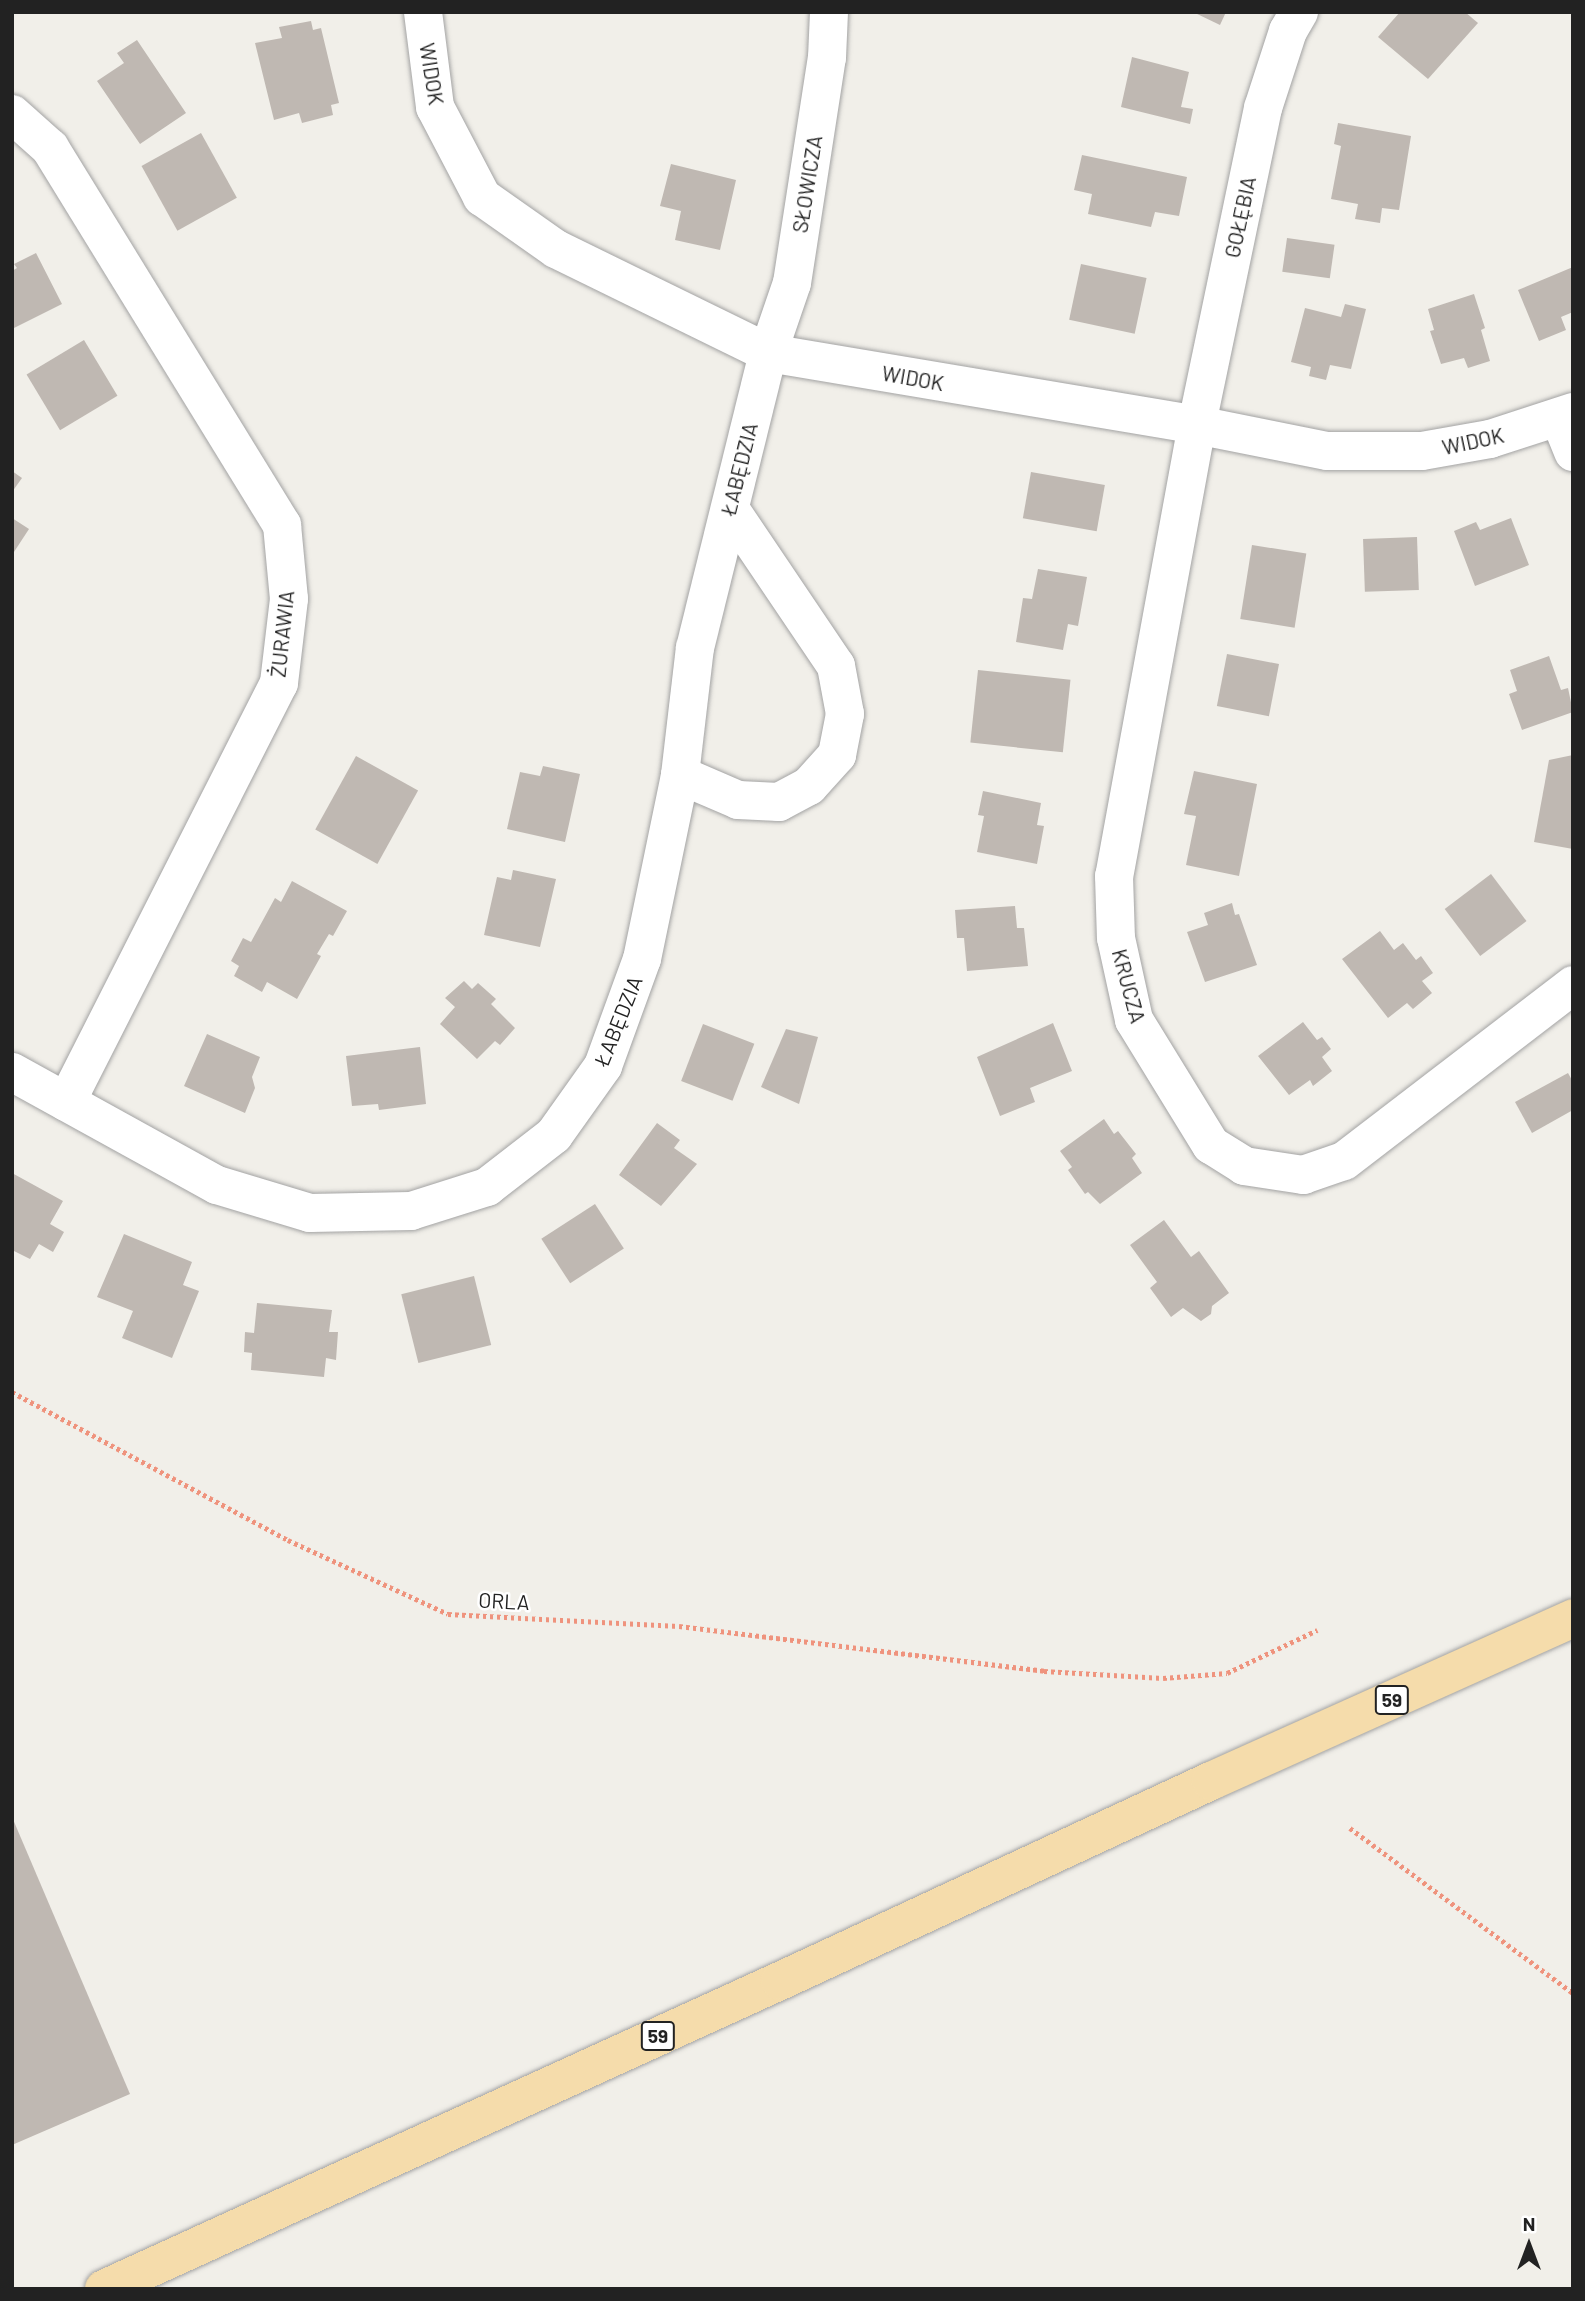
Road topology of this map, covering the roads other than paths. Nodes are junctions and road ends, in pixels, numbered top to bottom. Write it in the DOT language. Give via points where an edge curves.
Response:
graph roads {
  1 [pos="423,12"];
  2 [pos="829,12"];
  3 [pos="1298,12"];
  4 [pos="12,114"];
  5 [pos="768,353"];
  6 [pos="1566,414"];
  7 [pos="1196,425"];
  8 [pos="1573,452"];
  9 [pos="730,509"];
  10 [pos="680,775"];
  11 [pos="1573,985"];
  12 [pos="12,1072"];
  13 [pos="66,1102"];
  14 [pos="1573,1618"];
  15 [pos="104,2289"];
  1 -- 5 [label="street, WIDOK" via="435,107 482,197 556,249"];
  2 -- 5 [label="street, SŁOWICZA" via="827,58 792,283"];
  3 -- 7 [label="street, GOŁĘBIA" via="1264,108"];
  4 -- 13 [label="street, ŻURAWIA" via="50,148 282,525 289,599 279,682"];
  5 -- 7 [label="street, WIDOK"];
  5 -- 9 [label="street, ŁABĘDZIA"];
  6 -- 7 [label="street, WIDOK" via="1490,439 1422,451 1327,451"];
  6 -- 8 [label="street"];
  7 -- 11 [label="street, KRUCZA" via="1114,876 1116,939 1134,1020 1212,1144 1244,1166 1303,1175 1344,1161"];
  9 -- 10 [label="street, ŁABĘDZIA" via="695,648"];
  9 -- 10 [label="street" via="836,666 845,714 837,755 809,786 779,802 738,800"];
  10 -- 13 [label="street, ŁABĘDZIA" via="642,959 603,1066 554,1135 487,1187 411,1211 310,1213 217,1185"];
  12 -- 13 [label="street, ŁABĘDZIA"];
  14 -- 15 [label="main road, 59"];
}
